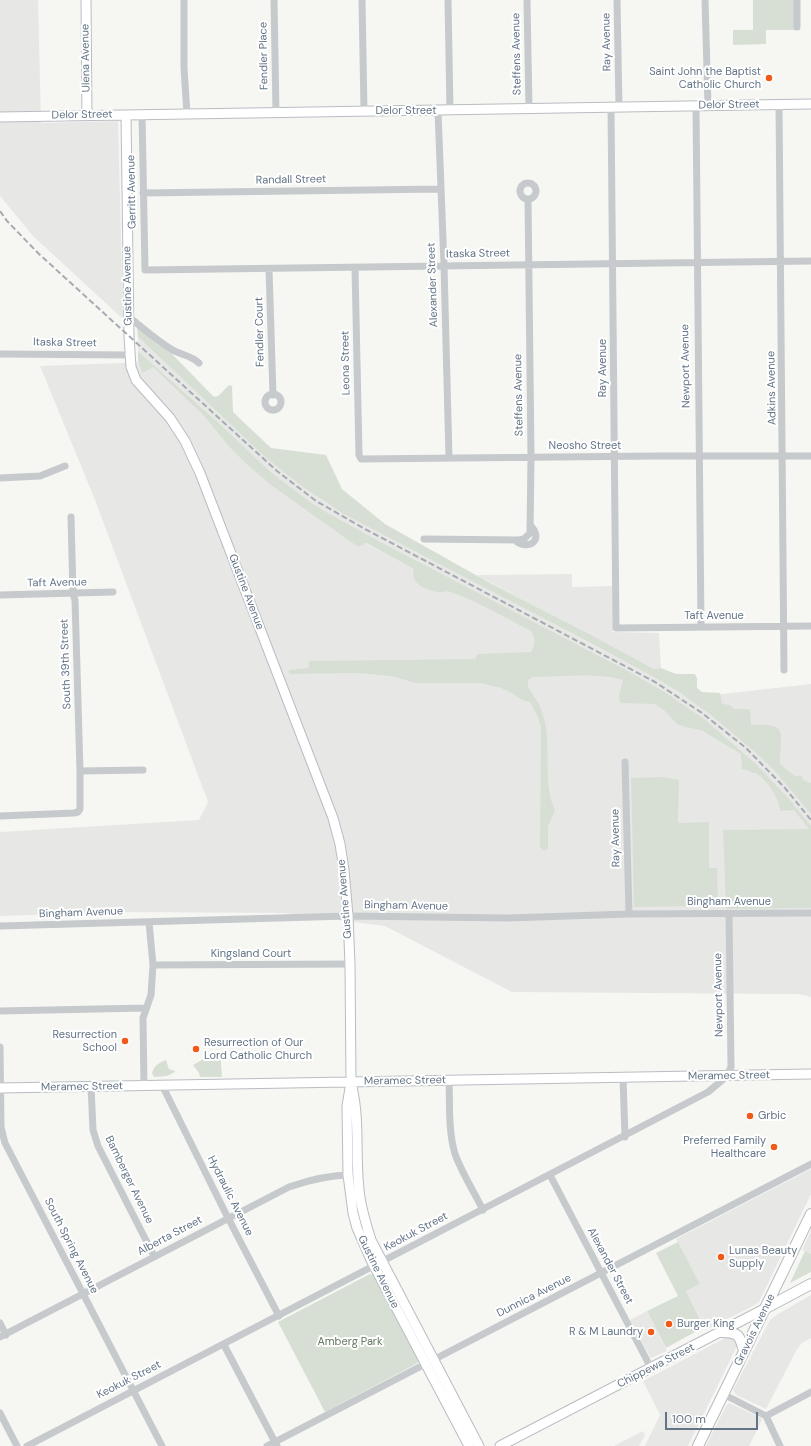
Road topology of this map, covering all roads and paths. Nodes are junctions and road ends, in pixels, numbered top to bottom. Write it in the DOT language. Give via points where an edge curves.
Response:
graph roads {
  1 [pos="86,0"];
  2 [pos="184,0"];
  3 [pos="274,0"];
  4 [pos="362,0"];
  5 [pos="448,0"];
  6 [pos="527,0"];
  7 [pos="617,0"];
  8 [pos="706,0"];
  9 [pos="797,0"];
  10 [pos="797,27"];
  11 [pos="811,104"];
  12 [pos="779,105"];
  13 [pos="696,106"];
  14 [pos="708,106"];
  15 [pos="529,108"];
  16 [pos="615,108"];
  17 [pos="364,111"];
  18 [pos="438,111"];
  19 [pos="450,111"];
  20 [pos="276,112"];
  21 [pos="142,114"];
  22 [pos="187,114"];
  23 [pos="87,115"];
  24 [pos="126,115"];
  25 [pos="0,117"];
  26 [pos="440,189"];
  27 [pos="143,193"];
  28 [pos="528,199"];
  29 [pos="811,261"];
  30 [pos="781,262"];
  31 [pos="696,263"];
  32 [pos="529,264"];
  33 [pos="613,264"];
  34 [pos="444,266"];
  35 [pos="355,268"];
  36 [pos="270,269"];
  37 [pos="145,270"];
  38 [pos="129,317"];
  39 [pos="0,354"];
  40 [pos="130,355"];
  41 [pos="199,363"];
  42 [pos="272,394"];
  43 [pos="698,456"];
  44 [pos="783,456"];
  45 [pos="811,456"];
  46 [pos="359,457"];
  47 [pos="531,457"];
  48 [pos="615,457"];
  49 [pos="448,458"];
  50 [pos="64,466"];
  51 [pos="0,478"];
  52 [pos="70,517"];
  53 [pos="424,539"];
  54 [pos="114,592"];
  55 [pos="73,594"];
  56 [pos="0,595"];
  57 [pos="701,626"];
  58 [pos="811,626"];
  59 [pos="784,627"];
  60 [pos="616,628"];
  61 [pos="784,670"];
  62 [pos="626,762"];
  63 [pos="144,770"];
  64 [pos="80,771"];
  65 [pos="0,816"];
  66 [pos="811,913"];
  67 [pos="629,914"];
  68 [pos="729,914"];
  69 [pos="348,916"];
  70 [pos="149,922"];
  71 [pos="0,926"];
  72 [pos="350,964"];
  73 [pos="152,965"];
  74 [pos="146,1008"];
  75 [pos="0,1011"];
  76 [pos="0,1047"];
  77 [pos="811,1074"];
  78 [pos="727,1076"];
  79 [pos="623,1077"];
  80 [pos="449,1080"];
  81 [pos="351,1082"];
  82 [pos="162,1085"];
  83 [pos="144,1086"];
  84 [pos="91,1087"];
  85 [pos="0,1088"];
  86 [pos="625,1136"];
  87 [pos="811,1164"];
  88 [pos="348,1175"];
  89 [pos="358,1175"];
  90 [pos="550,1175"];
  91 [pos="483,1210"];
  92 [pos="811,1214"];
  93 [pos="228,1218"];
  94 [pos="154,1256"];
  95 [pos="378,1265"];
  96 [pos="602,1273"];
  97 [pos="811,1284"];
  98 [pos="83,1294"];
  99 [pos="766,1308"];
  100 [pos="279,1316"];
  101 [pos="0,1323"];
  102 [pos="721,1332"];
  103 [pos="3,1336"];
  104 [pos="224,1345"];
  105 [pos="744,1351"];
  106 [pos="430,1362"];
  107 [pos="651,1368"];
  108 [pos="132,1390"];
  109 [pos="811,1392"];
  110 [pos="723,1394"];
  111 [pos="0,1413"];
  112 [pos="766,1416"];
  113 [pos="276,1444"];
  114 [pos="17,1446"];
  115 [pos="27,1446"];
  116 [pos="162,1446"];
  117 [pos="267,1446"];
  118 [pos="469,1446"];
  119 [pos="479,1446"];
  120 [pos="500,1446"];
  121 [pos="698,1446"];
  122 [pos="780,1446"];
  1 -- 23 [label="street, Ulena Avenue"];
  2 -- 22 [label="street"];
  3 -- 20 [label="street, Fendler Place"];
  4 -- 17 [label="street"];
  5 -- 19 [label="street"];
  6 -- 15 [label="street, Steffens Avenue"];
  7 -- 16 [label="street, Ray Avenue"];
  8 -- 14 [label="street"];
  9 -- 10 [label="street"];
  11 -- 12 [label="street, Delor Street"];
  12 -- 14 [label="street, Delor Street"];
  12 -- 30 [label="street, Adkins Avenue"];
  13 -- 14 [label="street, Delor Street"];
  13 -- 16 [label="street, Delor Street"];
  13 -- 31 [label="street, Newport Avenue"];
  15 -- 16 [label="street, Delor Street"];
  15 -- 19 [label="street, Delor Street"];
  16 -- 33 [label="street, Ray Avenue"];
  17 -- 18 [label="street, Delor Street"];
  17 -- 20 [label="street, Delor Street"];
  18 -- 19 [label="street, Delor Street"];
  18 -- 26 [label="street, Alexander Street"];
  20 -- 22 [label="street, Delor Street"];
  21 -- 22 [label="street, Delor Street"];
  21 -- 24 [label="street, Delor Street"];
  21 -- 27 [label="street, Gerritt Avenue"];
  23 -- 24 [label="street, Delor Street"];
  23 -- 25 [label="street, Delor Street"];
  24 -- 38 [label="street, Gustine Avenue"];
  26 -- 27 [label="street, Randall Street"];
  26 -- 34 [label="street, Alexander Street"];
  27 -- 37 [label="street, Gerritt Avenue"];
  28 -- 32 [label="street, Steffens Avenue"];
  29 -- 30 [label="street, Itaska Street"];
  30 -- 31 [label="street, Itaska Street"];
  30 -- 44 [label="street, Adkins Avenue"];
  31 -- 33 [label="street, Itaska Street"];
  31 -- 43 [label="street, Newport Avenue"];
  32 -- 33 [label="street, Itaska Street"];
  32 -- 34 [label="street, Itaska Street"];
  32 -- 47 [label="street, Steffens Avenue"];
  33 -- 48 [label="street, Ray Avenue"];
  34 -- 35 [label="street, Itaska Street"];
  34 -- 49 [label="street, Alexander Street"];
  35 -- 36 [label="street, Itaska Street"];
  35 -- 46 [label="street, Leona Street"];
  36 -- 37 [label="street, Itaska Street"];
  36 -- 42 [label="street, Fendler Court"];
  38 -- 40 [label="street, Gustine Avenue"];
  38 -- 41 [label="street" via="178,354"];
  39 -- 40 [label="street, Itaska Street"];
  40 -- 69 [label="street, Gustine Avenue" via="136,380 170,418 185,441 200,473 333,818 344,870"];
  43 -- 44 [label="street, Neosho Street"];
  43 -- 48 [label="street, Neosho Street"];
  43 -- 57 [label="street, Newport Avenue"];
  44 -- 45 [label="street, Neosho Street"];
  44 -- 59 [label="street, Adkins Avenue"];
  46 -- 49 [label="street, Neosho Street" via="362,460"];
  47 -- 48 [label="street, Neosho Street"];
  47 -- 49 [label="street, Neosho Street"];
  47 -- 53 [label="street, Steffens Avenue" via="531,530 524,539"];
  48 -- 60 [label="street, Ray Avenue"];
  50 -- 51 [label="street" via="40,476"];
  52 -- 55 [label="street, South 39th Street"];
  54 -- 55 [label="street, Taft Avenue"];
  55 -- 56 [label="street, Taft Avenue"];
  55 -- 64 [label="street, South 39th Street"];
  57 -- 59 [label="street, Taft Avenue"];
  57 -- 60 [label="street, Taft Avenue"];
  58 -- 59 [label="street, Taft Avenue"];
  59 -- 61 [label="street, Adkins Avenue"];
  62 -- 67 [label="street, Ray Avenue"];
  63 -- 64 [label="street"];
  64 -- 65 [label="street, South 39th Street" via="79,811"];
  66 -- 68 [label="street, Bingham Avenue"];
  67 -- 68 [label="street, Bingham Avenue"];
  67 -- 69 [label="street, Bingham Avenue" via="508,918"];
  68 -- 78 [label="street, Newport Avenue" via="731,1067"];
  69 -- 70 [label="street, Bingham Avenue"];
  69 -- 72 [label="street, Gustine Avenue"];
  70 -- 71 [label="street, Bingham Avenue"];
  70 -- 73 [label="street"];
  72 -- 73 [label="street, Kingsland Court"];
  72 -- 81 [label="street, Gustine Avenue"];
  73 -- 74 [label="street" via="151,995"];
  74 -- 75 [label="street"];
  74 -- 83 [label="street" via="143,1018"];
  76 -- 85 [label="street, South Spring Avenue"];
  77 -- 78 [label="street, Meramec Street"];
  78 -- 79 [label="street, Meramec Street"];
  78 -- 86 [label="street, Keokuk Street" via="708,1092"];
  79 -- 80 [label="street, Meramec Street"];
  79 -- 86 [label="street"];
  80 -- 81 [label="street, Meramec Street"];
  80 -- 91 [label="street" via="452,1142 455,1154"];
  81 -- 82 [label="street, Meramec Street"];
  81 -- 88 [label="street, Gustine Avenue" via="347,1106"];
  81 -- 89 [label="street, Gustine Avenue" via="356,1107"];
  82 -- 83 [label="street, Meramec Street"];
  82 -- 93 [label="street, Hydraulic Avenue"];
  83 -- 84 [label="street, Meramec Street"];
  84 -- 85 [label="street, Meramec Street"];
  84 -- 94 [label="street, Bamberger Avenue" via="93,1130 98,1146"];
  85 -- 98 [label="street, South Spring Avenue" via="1,1127 5,1143"];
  86 -- 90 [label="street, Keokuk Street"];
  87 -- 96 [label="street, Dunnica Avenue"];
  88 -- 89 [label="street, Alberta Street"];
  88 -- 93 [label="street, Alberta Street" via="296,1184"];
  88 -- 95 [label="street, Gustine Avenue" via="357,1228"];
  89 -- 95 [label="street, Gustine Avenue" via="361,1205"];
  90 -- 91 [label="street, Keokuk Street"];
  90 -- 96 [label="street, Alexander Street"];
  91 -- 95 [label="street, Keokuk Street"];
  92 -- 99 [label="main road, Gravois Avenue"];
  93 -- 94 [label="street, Alberta Street"];
  93 -- 100 [label="street, Hydraulic Avenue"];
  94 -- 98 [label="street, Alberta Street"];
  95 -- 100 [label="street, Keokuk Street"];
  95 -- 106 [label="street, Gustine Avenue"];
  96 -- 106 [label="street, Dunnica Avenue"];
  96 -- 107 [label="street, Alexander Street"];
  97 -- 99 [label="main road, Chippewa Street"];
  98 -- 103 [label="street, Alberta Street"];
  98 -- 108 [label="street, South Spring Avenue"];
  99 -- 102 [label="street, Chippewa Street"];
  99 -- 105 [label="main road, Gravois Avenue"];
  100 -- 104 [label="street, Keokuk Street"];
  101 -- 103 [label="street"];
  102 -- 105 [label="main road" via="740,1337"];
  102 -- 107 [label="street, Chippewa Street"];
  104 -- 108 [label="street, Keokuk Street"];
  104 -- 113 [label="street"];
  105 -- 110 [label="main road, Gravois Avenue"];
  106 -- 113 [label="street, Dunnica Avenue"];
  106 -- 118 [label="street, Gustine Avenue"];
  106 -- 119 [label="street, Gustine Avenue"];
  107 -- 120 [label="street, Chippewa Street"];
  108 -- 115 [label="street, Keokuk Street"];
  108 -- 116 [label="street, South Spring Avenue"];
  109 -- 112 [label="street"];
  110 -- 112 [label="street"];
  110 -- 121 [label="main road, Gravois Avenue"];
  111 -- 114 [label="street"];
  112 -- 122 [label="street"];
  113 -- 117 [label="street, Dunnica Avenue"];
}
